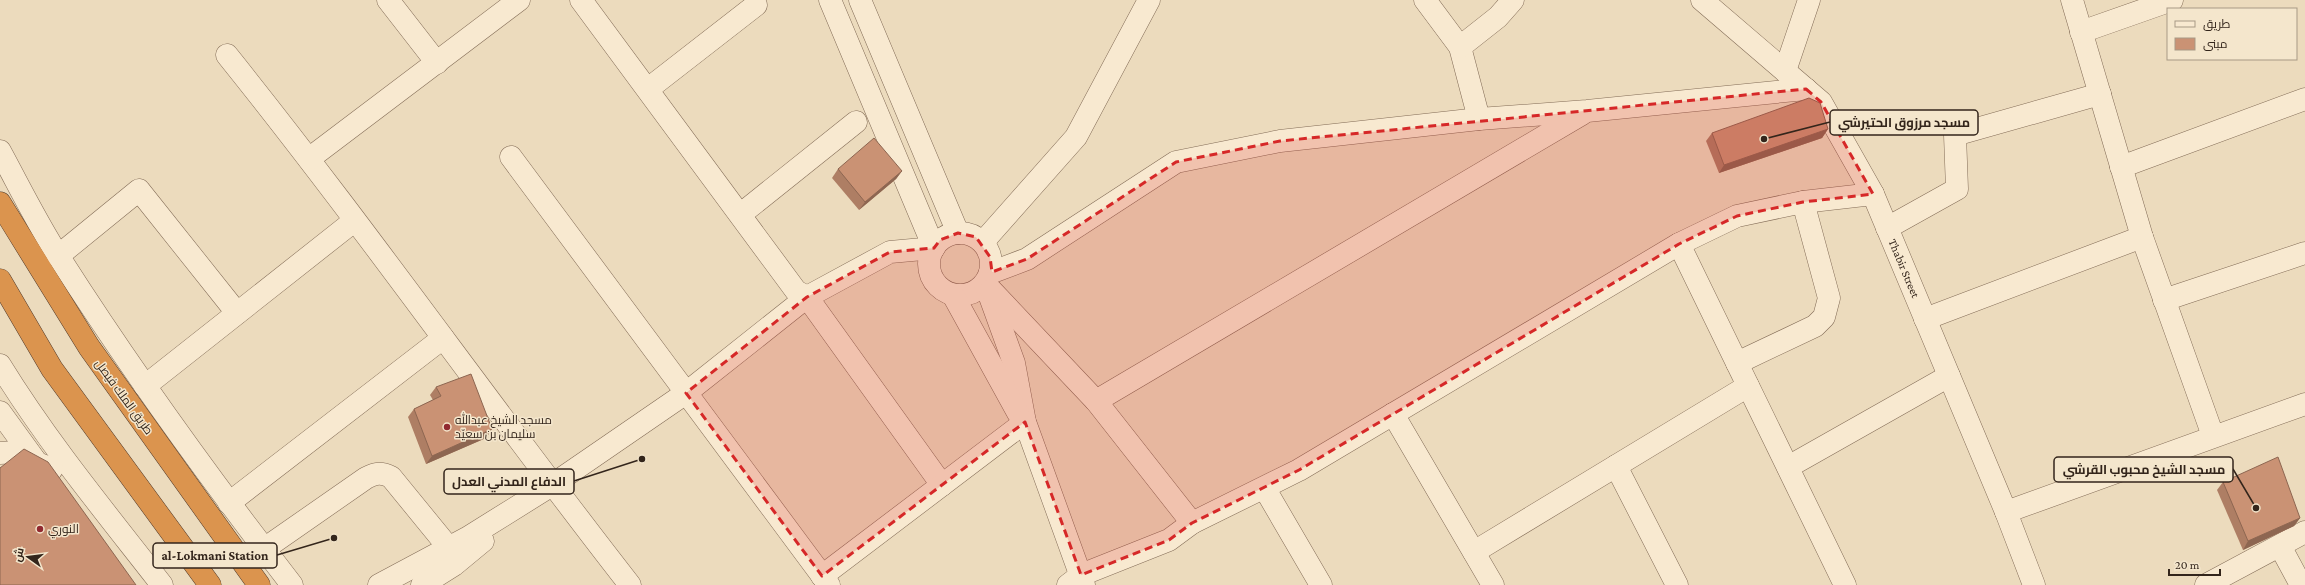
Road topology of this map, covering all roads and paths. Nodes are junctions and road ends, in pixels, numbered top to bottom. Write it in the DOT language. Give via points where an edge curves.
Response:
graph roads {
  1 [pos="388,0"];
  2 [pos="519,0"];
  3 [pos="581,0"];
  4 [pos="830,0"];
  5 [pos="860,0"];
  6 [pos="1149,0"];
  7 [pos="1425,0"];
  8 [pos="1513,0"];
  9 [pos="1702,0"];
  10 [pos="1809,0"];
  11 [pos="2072,0"];
  12 [pos="2172,0"];
  13 [pos="756,5"];
  14 [pos="2081,32"];
  15 [pos="1460,47"];
  16 [pos="227,55"];
  17 [pos="436,63"];
  18 [pos="1785,71"];
  19 [pos="648,89"];
  20 [pos="1806,89"];
  21 [pos="2100,94"];
  22 [pos="2305,99"];
  23 [pos="1587,111"];
  24 [pos="1479,119"];
  25 [pos="856,122"];
  26 [pos="0,151"];
  27 [pos="511,157"];
  28 [pos="310,158"];
  29 [pos="2121,167"];
  30 [pos="1873,194"];
  31 [pos="1803,202"];
  32 [pos="0,203"];
  33 [pos="741,214"];
  34 [pos="354,221"];
  35 [pos="1887,228"];
  36 [pos="958,233"];
  37 [pos="2142,237"];
  38 [pos="982,242"];
  39 [pos="1679,244"];
  40 [pos="934,248"];
  41 [pos="2305,253"];
  42 [pos="58,256"];
  43 [pos="988,278"];
  44 [pos="0,280"];
  45 [pos="953,295"];
  46 [pos="807,297"];
  47 [pos="2164,300"];
  48 [pos="237,313"];
  49 [pos="1925,319"];
  50 [pos="443,338"];
  51 [pos="1737,363"];
  52 [pos="0,365"];
  53 [pos="1949,376"];
  54 [pos="145,386"];
  55 [pos="1748,386"];
  56 [pos="686,393"];
  57 [pos="1096,401"];
  58 [pos="2305,404"];
  59 [pos="0,412"];
  60 [pos="1393,414"];
  61 [pos="1025,422"];
  62 [pos="2213,436"];
  63 [pos="0,453"];
  64 [pos="33,458"];
  65 [pos="1616,466"];
  66 [pos="1788,467"];
  67 [pos="77,476"];
  68 [pos="552,485"];
  69 [pos="942,485"];
  70 [pos="1264,489"];
  71 [pos="229,503"];
  72 [pos="2006,512"];
  73 [pos="1192,523"];
  74 [pos="2305,532"];
  75 [pos="2280,546"];
  76 [pos="449,548"];
  77 [pos="264,550"];
  78 [pos="1474,552"];
  79 [pos="825,580"];
  80 [pos="1078,582"];
  81 [pos="162,585"];
  82 [pos="210,585"];
  83 [pos="259,585"];
  84 [pos="292,585"];
  85 [pos="379,585"];
  86 [pos="422,585"];
  87 [pos="630,585"];
  88 [pos="1321,585"];
  89 [pos="1492,585"];
  90 [pos="1677,585"];
  91 [pos="1845,585"];
  92 [pos="2034,585"];
  93 [pos="2206,585"];
  94 [pos="2301,585"];
  1 -- 17 [label="street"];
  2 -- 17 [label="street"];
  3 -- 19 [label="street"];
  4 -- 40 [label="street"];
  5 -- 36 [label="street"];
  6 -- 38 [label="street" via="1076,137"];
  7 -- 15 [label="street"];
  8 -- 15 [label="street" via="1498,17"];
  9 -- 18 [label="street, Thabir Street"];
  10 -- 18 [label="street"];
  11 -- 14 [label="street"];
  12 -- 14 [label="street"];
  13 -- 19 [label="street"];
  14 -- 21 [label="street"];
  15 -- 24 [label="street"];
  16 -- 28 [label="street"];
  17 -- 28 [label="street"];
  18 -- 20 [label="street, Thabir Street"];
  19 -- 33 [label="street"];
  20 -- 23 [label="street"];
  20 -- 30 [label="street, Thabir Street" via="1821,102"];
  21 -- 29 [label="street"];
  21 -- 35 [label="street" via="1955,135 1957,189"];
  22 -- 29 [label="street"];
  23 -- 24 [label="street"];
  23 -- 57 [label="street"];
  24 -- 43 [label="street" via="1280,141 1176,162 1027,259"];
  25 -- 33 [label="street"];
  26 -- 42 [label="street"];
  27 -- 56 [label="street"];
  28 -- 34 [label="street"];
  29 -- 37 [label="street"];
  30 -- 31 [label="street"];
  30 -- 35 [label="street, Thabir Street"];
  31 -- 39 [label="street" via="1737,216"];
  31 -- 51 [label="street" via="1829,298 1824,316 1815,326"];
  32 -- 83 [label="highway, طريق الملك فيصل" via="89,347"];
  33 -- 46 [label="street" via="796,291"];
  34 -- 48 [label="street"];
  34 -- 50 [label="street"];
  35 -- 49 [label="street, Thabir Street"];
  36 -- 38 [label="street" via="967,234"];
  36 -- 40 [label="street" via="940,240"];
  37 -- 47 [label="street"];
  37 -- 49 [label="street"];
  38 -- 43 [label="street" via="990,257"];
  39 -- 51 [label="street"];
  39 -- 60 [label="street"];
  40 -- 45 [label="street" via="930,262 932,276 944,291"];
  40 -- 46 [label="street" via="890,252"];
  41 -- 47 [label="street"];
  42 -- 48 [label="street" via="139,190"];
  42 -- 54 [label="street"];
  43 -- 45 [label="street" via="971,294"];
  43 -- 57 [label="street"];
  43 -- 61 [label="street" via="1014,363"];
  44 -- 82 [label="highway" via="52,369"];
  45 -- 61 [label="street" via="1012,404"];
  46 -- 56 [label="street"];
  46 -- 69 [label="street"];
  47 -- 62 [label="street"];
  48 -- 54 [label="street"];
  49 -- 53 [label="street, Thabir Street"];
  50 -- 68 [label="street"];
  50 -- 71 [label="street"];
  51 -- 55 [label="street"];
  52 -- 67 [label="street"];
  53 -- 66 [label="street"];
  53 -- 72 [label="street, Thabir Street"];
  54 -- 71 [label="street"];
  55 -- 65 [label="street"];
  55 -- 66 [label="street"];
  56 -- 68 [label="street"];
  56 -- 79 [label="street"];
  57 -- 73 [label="street"];
  58 -- 62 [label="street"];
  59 -- 64 [label="street"];
  60 -- 70 [label="street"];
  60 -- 78 [label="street"];
  61 -- 69 [label="street"];
  61 -- 80 [label="street"];
  62 -- 72 [label="street"];
  63 -- 64 [label="street" via="16,452"];
  64 -- 67 [label="street" via="37,463 54,470"];
  65 -- 78 [label="street"];
  65 -- 90 [label="street"];
  66 -- 91 [label="street"];
  67 -- 81 [label="street"];
  68 -- 76 [label="street"];
  68 -- 86 [label="street" via="454,564"];
  68 -- 87 [label="street"];
  69 -- 79 [label="street"];
  70 -- 73 [label="street"];
  70 -- 88 [label="street"];
  71 -- 77 [label="street"];
  72 -- 92 [label="street, Thabir Street"];
  73 -- 80 [label="street" via="1169,540"];
  74 -- 75 [label="street"];
  75 -- 93 [label="street"];
  75 -- 94 [label="street"];
  76 -- 77 [label="street" via="391,477 379,473 366,478"];
  76 -- 85 [label="street"];
  77 -- 84 [label="street"];
  78 -- 89 [label="street"];
}
